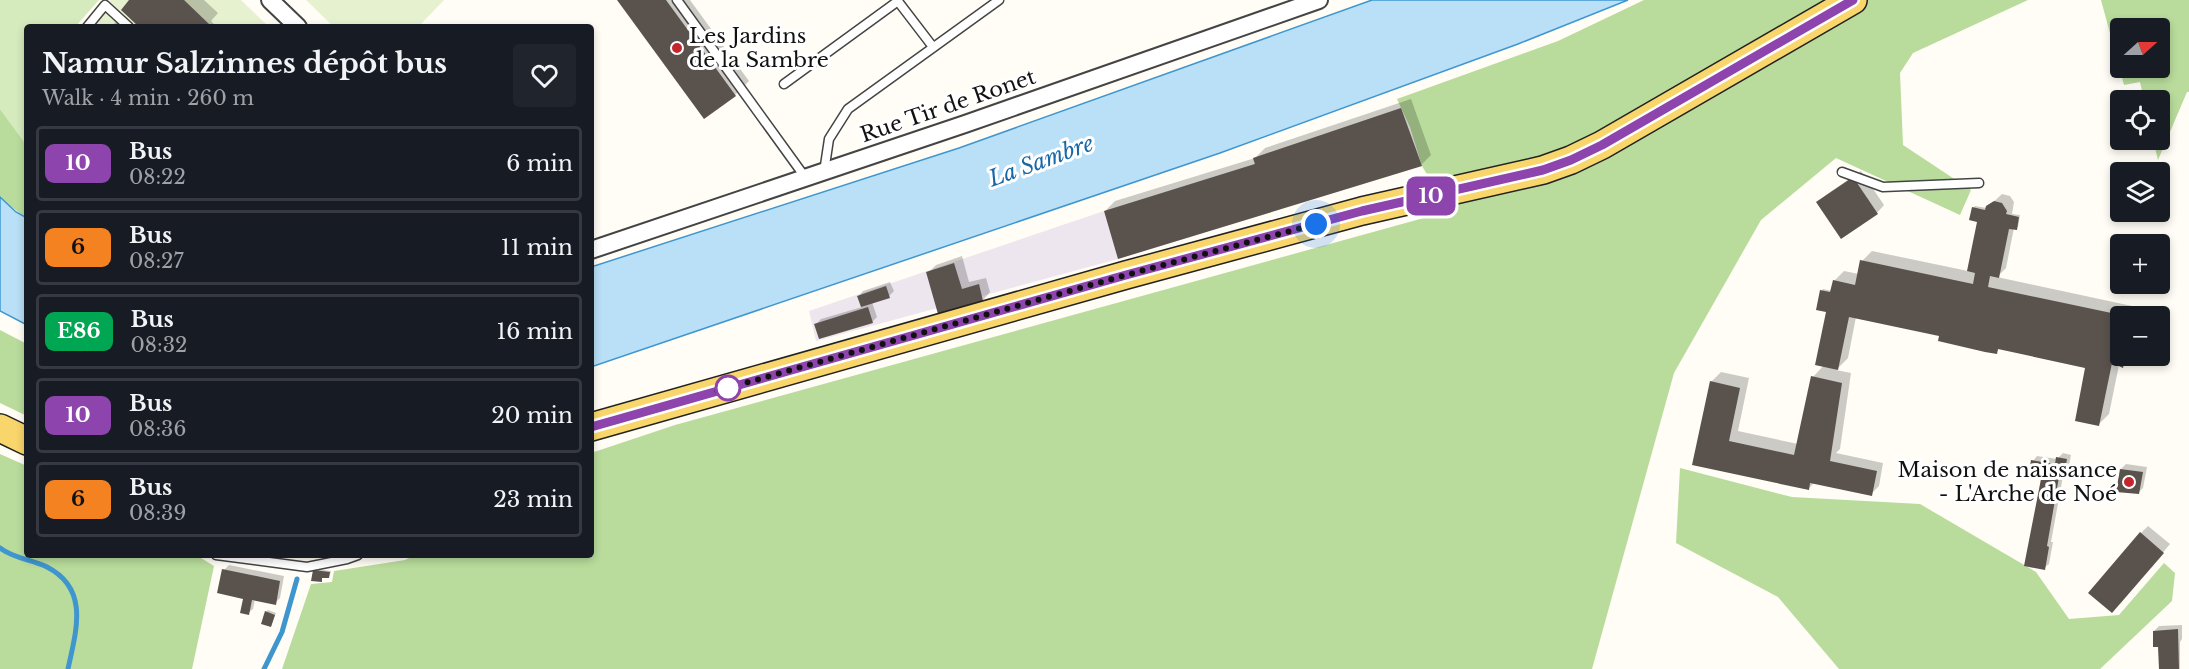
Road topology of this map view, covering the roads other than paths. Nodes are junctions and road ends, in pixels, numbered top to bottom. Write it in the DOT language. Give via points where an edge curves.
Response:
graph roads {
  1 [pos="270,0"];
  2 [pos="677,0"];
  3 [pos="897,0"];
  4 [pos="999,0"];
  5 [pos="1319,0"];
  6 [pos="1853,0"];
  7 [pos="89,24"];
  8 [pos="126,24"];
  9 [pos="295,24"];
  10 [pos="933,47"];
  11 [pos="784,84"];
  12 [pos="824,172"];
  13 [pos="1842,172"];
  14 [pos="805,177"];
  15 [pos="1979,183"];
  16 [pos="594,249"];
  17 [pos="594,426"];
  18 [pos="0,428"];
  19 [pos="24,440"];
  20 [pos="239,558"];
  21 [pos="350,558"];
  1 -- 9 [label="street"];
  2 -- 14 [label="lane"];
  3 -- 10 [label="lane"];
  3 -- 11 [label="lane"];
  4 -- 10 [label="lane"];
  5 -- 12 [label="street, Rue Tir de Ronet"];
  6 -- 17 [label="main road" via="1602,145 1543,170 1362,211"];
  7 -- 8 [label="lane" via="105,5"];
  10 -- 12 [label="lane" via="848,109 829,139"];
  12 -- 14 [label="street, Rue Tir de Ronet"];
  13 -- 15 [label="lane" via="1883,187"];
  14 -- 16 [label="street, Rue Tir de Ronet"];
  18 -- 19 [label="main road"];
  20 -- 21 [label="lane" via="307,567"];
}
